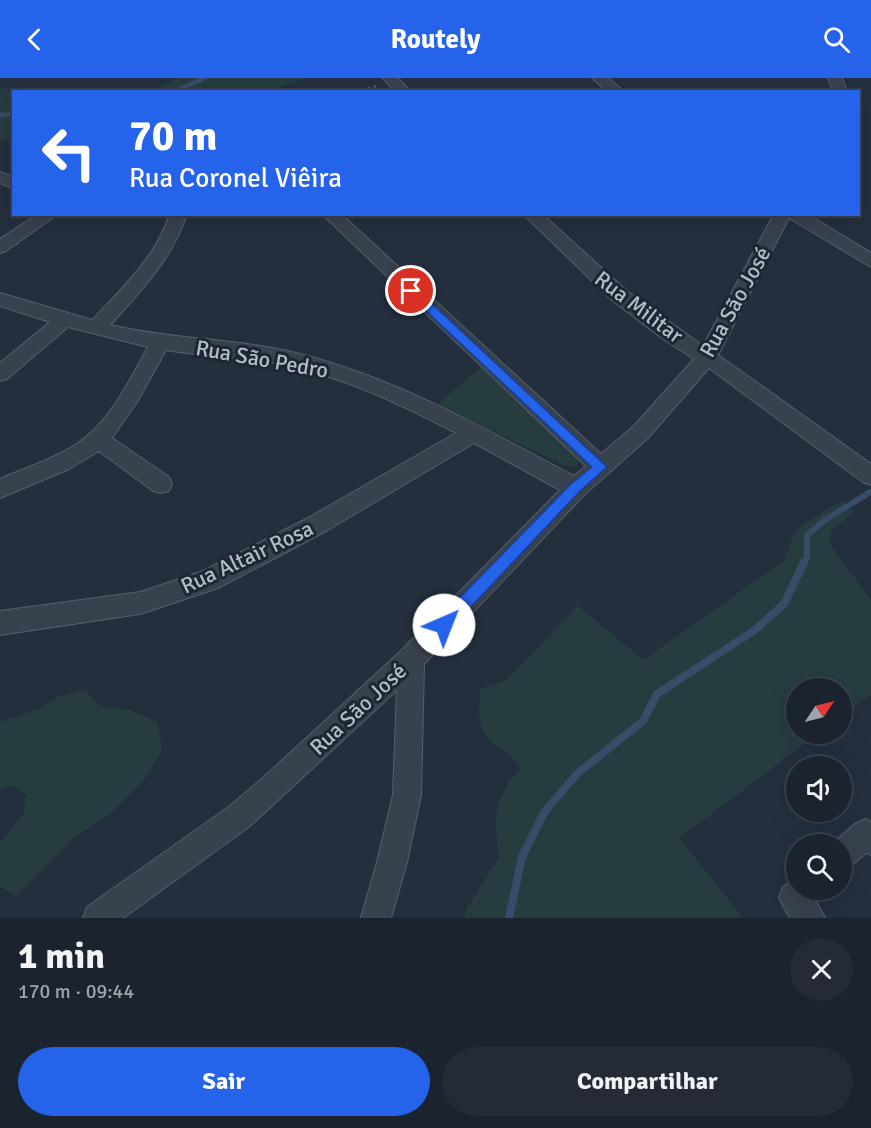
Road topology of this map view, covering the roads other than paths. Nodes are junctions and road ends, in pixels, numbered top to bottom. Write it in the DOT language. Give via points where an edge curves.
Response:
graph roads {
  1 [pos="390,78"];
  2 [pos="599,78"];
  3 [pos="402,90"];
  4 [pos="615,90"];
  5 [pos="47,216"];
  6 [pos="178,216"];
  7 [pos="332,216"];
  8 [pos="533,216"];
  9 [pos="782,216"];
  10 [pos="797,216"];
  11 [pos="0,247"];
  12 [pos="871,261"];
  13 [pos="0,299"];
  14 [pos="64,320"];
  15 [pos="96,328"];
  16 [pos="161,342"];
  17 [pos="707,357"];
  18 [pos="0,374"];
  19 [pos="473,433"];
  20 [pos="98,439"];
  21 [pos="601,467"];
  22 [pos="871,476"];
  23 [pos="161,484"];
  24 [pos="576,488"];
  25 [pos="0,489"];
  26 [pos="0,623"];
  27 [pos="411,659"];
  28 [pos="869,834"];
  29 [pos="852,847"];
  30 [pos="796,900"];
  31 [pos="98,918"];
  32 [pos="376,918"];
  33 [pos="810,918"];
  1 -- 3 [label="street"];
  2 -- 4 [label="street"];
  5 -- 11 [label="street"];
  6 -- 15 [label="street" via="174,233 152,266"];
  7 -- 21 [label="street"];
  8 -- 17 [label="street, Rua Militar" via="620,297"];
  9 -- 17 [label="street, Rua São José"];
  10 -- 12 [label="street"];
  13 -- 14 [label="street, Rua São Pedro"];
  14 -- 15 [label="street, Rua São Pedro"];
  14 -- 18 [label="street"];
  15 -- 16 [label="street, Rua São Pedro"];
  16 -- 19 [label="street, Rua São Pedro" via="263,354 317,366 395,393"];
  16 -- 20 [label="street"];
  17 -- 21 [label="street, Rua São José" via="641,432"];
  17 -- 22 [label="street, Rua Militar"];
  19 -- 24 [label="street, Rua São Pedro"];
  19 -- 26 [label="street, Rua Altair Rosa" via="318,524 209,580 140,603"];
  20 -- 23 [label="street"];
  20 -- 25 [label="street" via="76,454"];
  21 -- 24 [label="street, Rua São José"];
  24 -- 27 [label="street, Rua São José"];
  27 -- 31 [label="street, Rua São José" via="240,816"];
  27 -- 32 [label="street" via="407,795"];
  28 -- 29 [label="street"];
  30 -- 33 [label="street"];
}
